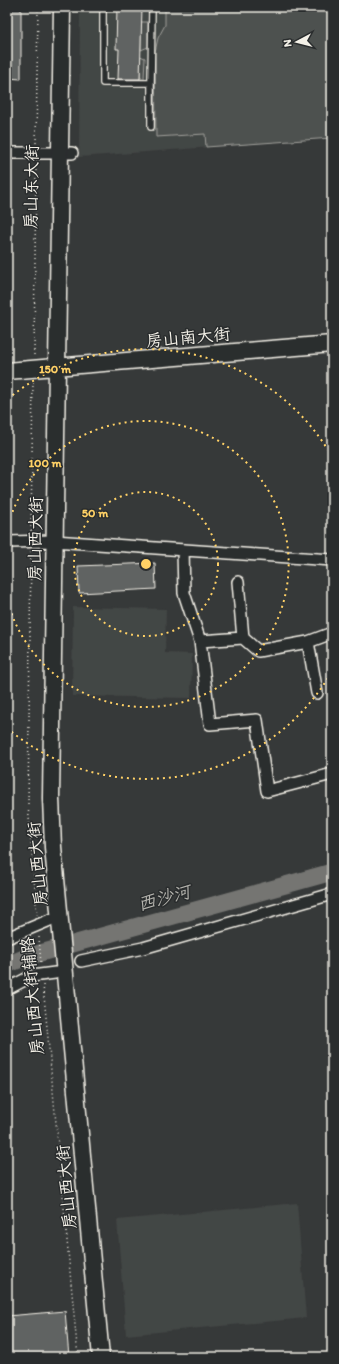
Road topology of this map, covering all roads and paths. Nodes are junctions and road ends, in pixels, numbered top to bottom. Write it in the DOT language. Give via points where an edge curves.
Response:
graph roads {
  1 [pos="38,7"];
  2 [pos="52,7"];
  3 [pos="62,7"];
  4 [pos="103,7"];
  5 [pos="152,7"];
  6 [pos="151,83"];
  7 [pos="151,127"];
  8 [pos="7,153"];
  9 [pos="54,153"];
  10 [pos="332,344"];
  11 [pos="46,368"];
  12 [pos="7,371"];
  13 [pos="43,541"];
  14 [pos="7,542"];
  15 [pos="183,550"];
  16 [pos="332,560"];
  17 [pos="238,582"];
  18 [pos="332,633"];
  19 [pos="243,638"];
  20 [pos="200,641"];
  21 [pos="308,642"];
  22 [pos="317,693"];
  23 [pos="332,774"];
  24 [pos="332,894"];
  25 [pos="48,929"];
  26 [pos="7,938"];
  27 [pos="81,961"];
  28 [pos="51,968"];
  29 [pos="7,989"];
  30 [pos="78,1357"];
  31 [pos="91,1357"];
  32 [pos="101,1357"];
  1 -- 9 [label="path, 房山西大街辅路"];
  2 -- 9 [label="main road, 房山东大街"];
  3 -- 9 [label="main road, 房山东大街"];
  4 -- 6 [label="lane" via="103,83"];
  5 -- 6 [label="lane"];
  6 -- 7 [label="lane"];
  8 -- 9 [label="street"];
  9 -- 11 [label="main road, 房山东大街"];
  9 -- 11 [label="path, 房山西大街辅路"];
  10 -- 11 [label="main road, 房山南大街"];
  11 -- 12 [label="main road, 房山南大街"];
  11 -- 13 [label="main road, 房山西大街"];
  11 -- 13 [label="path, 房山西大街辅路"];
  13 -- 14 [label="street"];
  13 -- 15 [label="street"];
  13 -- 25 [label="main road, 房山西大街" via="41,745"];
  13 -- 25 [label="path, 房山西大街辅路" via="28,806"];
  15 -- 16 [label="street"];
  15 -- 20 [label="street" via="184,593"];
  17 -- 19 [label="street"];
  18 -- 21 [label="street"];
  19 -- 20 [label="street"];
  19 -- 21 [label="street" via="258,652"];
  20 -- 23 [label="street" via="210,724 257,720 267,791"];
  21 -- 22 [label="street"];
  24 -- 27 [label="street" via="143,948"];
  25 -- 26 [label="street"];
  25 -- 28 [label="main road, 房山西大街"];
  25 -- 28 [label="path, 房山西大街辅路"];
  28 -- 29 [label="street"];
  28 -- 30 [label="path, 房山西大街辅路"];
  28 -- 31 [label="main road, 房山西大街"];
  28 -- 32 [label="main road, 房山西大街"];
}
